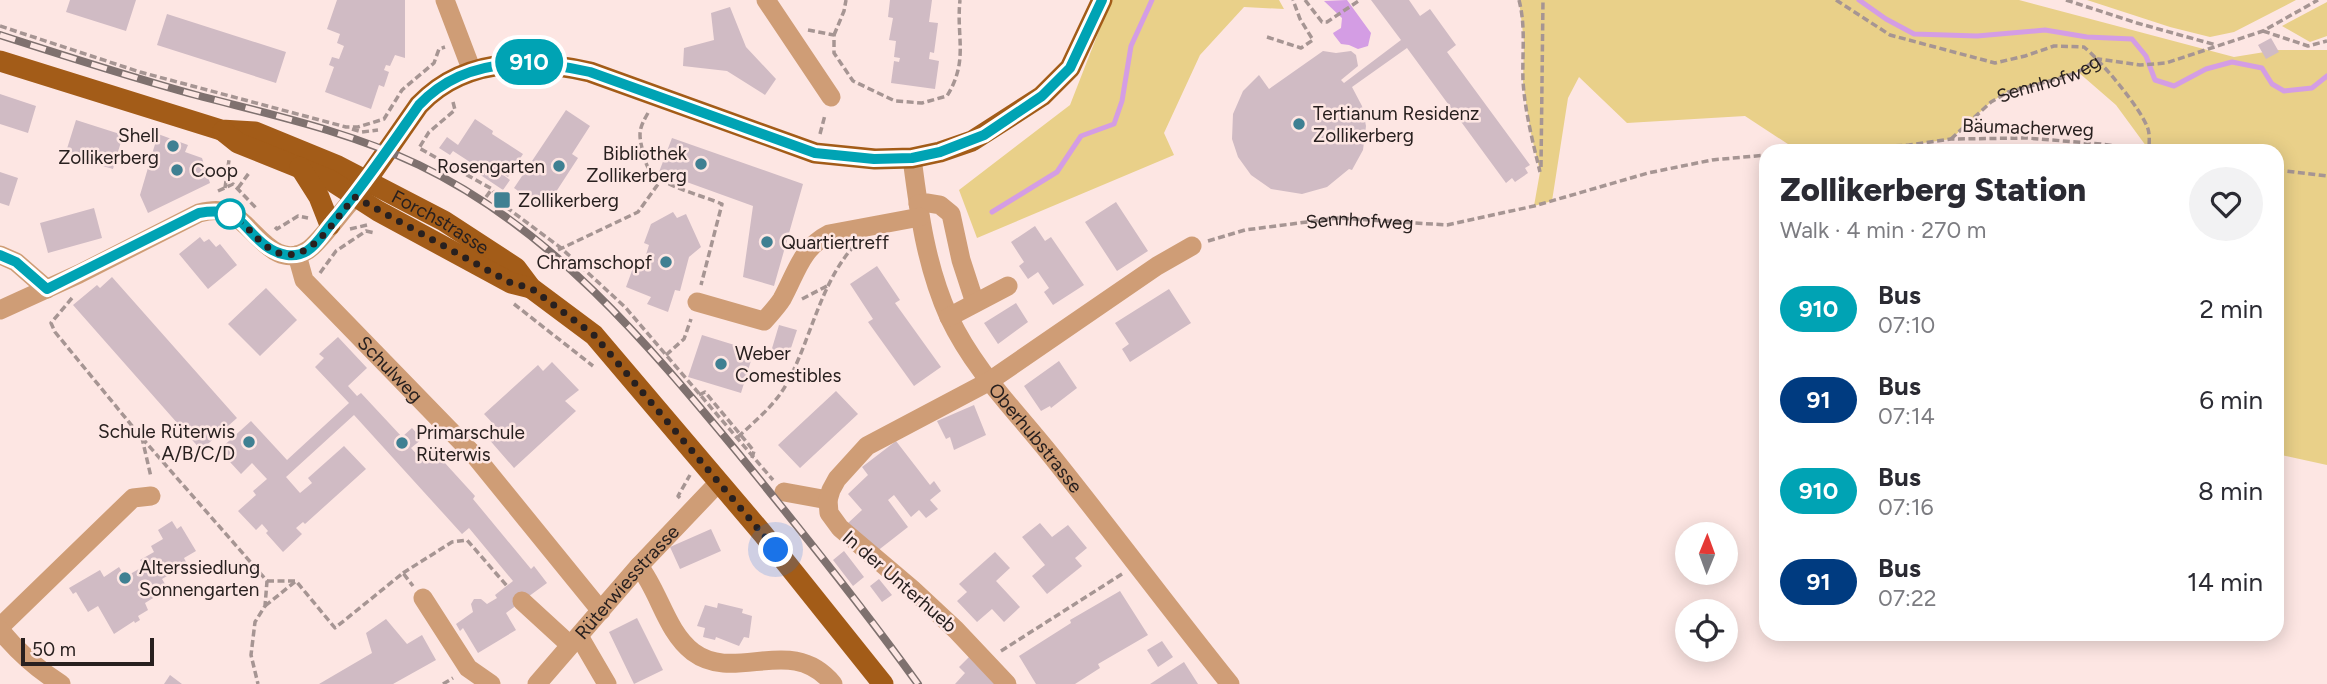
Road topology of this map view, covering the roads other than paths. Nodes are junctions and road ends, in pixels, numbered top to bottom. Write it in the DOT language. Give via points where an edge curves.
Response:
graph roads {
  1 [pos="445,0"];
  2 [pos="766,0"];
  3 [pos="1102,0"];
  4 [pos="0,61"];
  5 [pos="472,71"];
  6 [pos="831,97"];
  7 [pos="221,130"];
  8 [pos="912,158"];
  9 [pos="300,167"];
  10 [pos="360,188"];
  11 [pos="919,211"];
  12 [pos="337,234"];
  13 [pos="1192,246"];
  14 [pos="0,255"];
  15 [pos="299,265"];
  16 [pos="1008,286"];
  17 [pos="47,289"];
  18 [pos="697,302"];
  19 [pos="975,303"];
  20 [pos="0,310"];
  21 [pos="949,317"];
  22 [pos="988,382"];
  23 [pos="718,483"];
  24 [pos="784,492"];
  25 [pos="151,496"];
  26 [pos="828,500"];
  27 [pos="639,566"];
  28 [pos="423,598"];
  29 [pos="522,601"];
  30 [pos="601,611"];
  31 [pos="0,628"];
  32 [pos="575,640"];
  33 [pos="39,678"];
  34 [pos="61,684"];
  35 [pos="491,684"];
  36 [pos="537,684"];
  37 [pos="607,684"];
  38 [pos="833,684"];
  39 [pos="883,684"];
  40 [pos="1007,684"];
  41 [pos="1230,684"];
  1 -- 5 [label="street"];
  2 -- 6 [label="street"];
  3 -- 8 [label="main road" via="1070,68 1042,96 984,135"];
  4 -- 7 [label="main road, Forchstrasse"];
  5 -- 8 [label="main road" via="526,62 566,66 815,153"];
  5 -- 10 [label="main road" via="431,92"];
  7 -- 9 [label="main road, Forchstrasse" via="239,144"];
  7 -- 10 [label="main road, Forchstrasse" via="255,132 306,151"];
  8 -- 11 [label="street, Oberhubstrasse"];
  9 -- 10 [label="main road, Forchstrasse"];
  9 -- 12 [label="main road"];
  10 -- 12 [label="street"];
  10 -- 23 [label="main road, Forchstrasse" via="511,283 531,288 594,335"];
  11 -- 18 [label="street" via="829,234 808,248 781,301 764,321"];
  11 -- 19 [label="street" via="928,203 951,214"];
  11 -- 21 [label="street, Oberhubstrasse" via="930,267"];
  12 -- 15 [label="street" via="316,244"];
  13 -- 22 [label="street"];
  14 -- 17 [label="street" via="16,262"];
  15 -- 17 [label="street" via="266,246 245,223 215,210 199,213"];
  15 -- 30 [label="street, Schulweg" via="310,287 475,456"];
  16 -- 19 [label="street"];
  17 -- 20 [label="street"];
  19 -- 21 [label="street"];
  21 -- 22 [label="street, Oberhubstrasse"];
  22 -- 26 [label="street" via="867,446 837,478"];
  22 -- 41 [label="street, Oberhubstrasse"];
  23 -- 27 [label="street, Rüterwiesstrasse"];
  23 -- 39 [label="main road, Forchstrasse"];
  24 -- 26 [label="street"];
  25 -- 31 [label="street" via="134,498"];
  26 -- 40 [label="street, In der Unterhueb" via="829,513 840,528 912,589"];
  27 -- 30 [label="street, Rüterwiesstrasse"];
  27 -- 38 [label="street" via="675,633 695,654 715,663 793,660 818,670"];
  28 -- 35 [label="street" via="468,668"];
  29 -- 32 [label="street"];
  30 -- 32 [label="street, Rüterwiesstrasse"];
  31 -- 33 [label="street"];
  32 -- 36 [label="street, Rüterwiesstrasse"];
  32 -- 37 [label="street"];
  33 -- 34 [label="street"];
}
